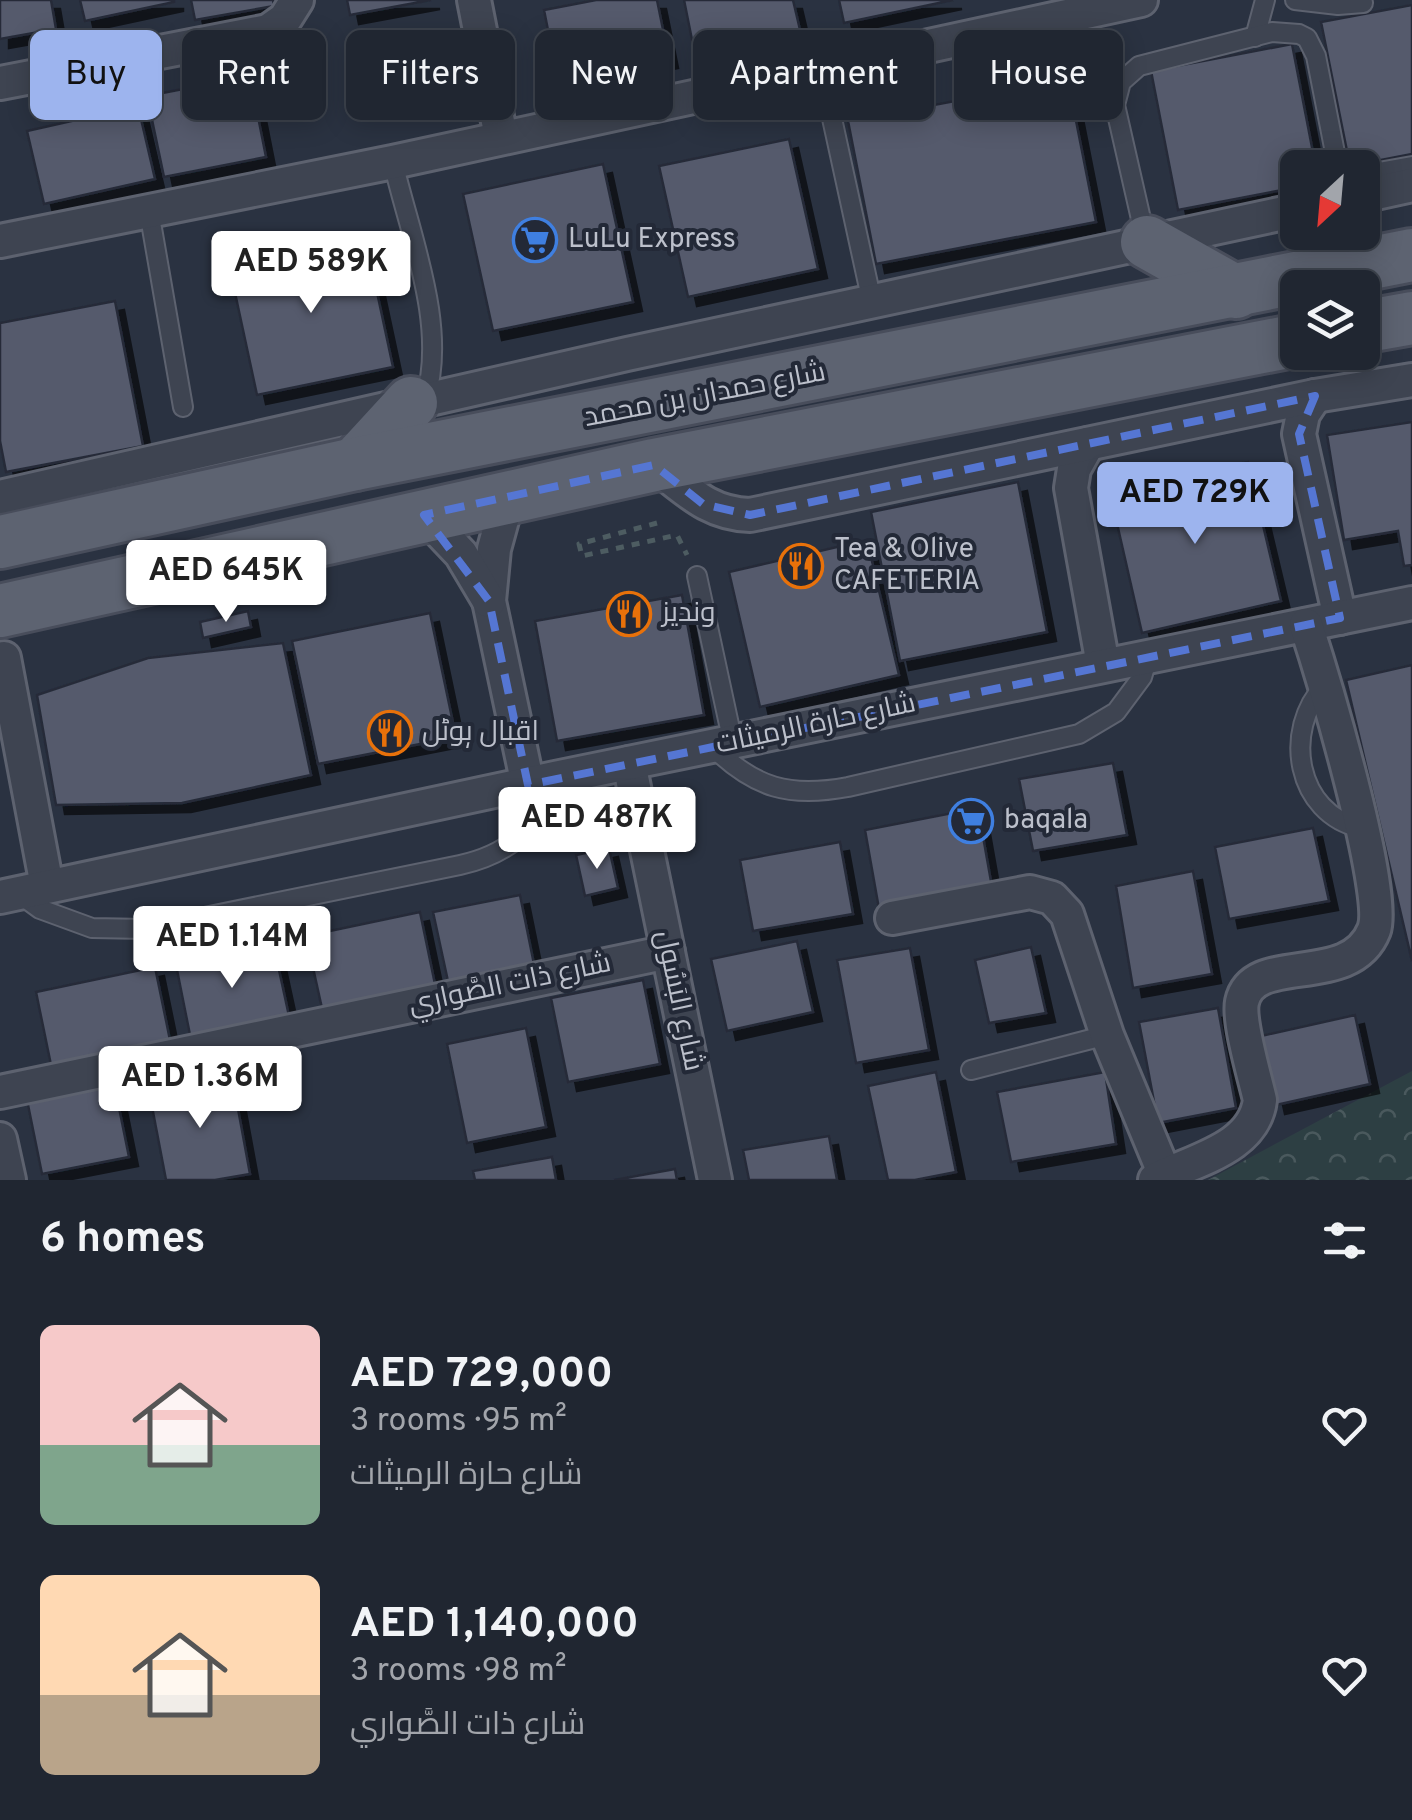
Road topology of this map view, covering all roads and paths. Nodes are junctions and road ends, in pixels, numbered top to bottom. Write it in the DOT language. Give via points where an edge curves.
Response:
graph roads {
  1 [pos="296,0"];
  2 [pos="474,0"];
  3 [pos="1141,0"];
  4 [pos="1265,0"];
  5 [pos="1295,0"];
  6 [pos="1363,3"];
  7 [pos="1255,37"];
  8 [pos="934,44"];
  9 [pos="0,84"];
  10 [pos="693,96"];
  11 [pos="832,120"];
  12 [pos="501,137"];
  13 [pos="1334,150"];
  14 [pos="393,162"];
  15 [pos="1412,166"];
  16 [pos="1380,180"];
  17 [pos="1380,185"];
  18 [pos="1412,185"];
  19 [pos="149,211"];
  20 [pos="1280,214"];
  21 [pos="0,241"];
  22 [pos="1412,241"];
  23 [pos="1146,242"];
  24 [pos="1412,256"];
  25 [pos="1352,269"];
  26 [pos="1236,292"];
  27 [pos="872,302"];
  28 [pos="1412,318"];
  29 [pos="1380,324"];
  30 [pos="1380,327"];
  31 [pos="1412,328"];
  32 [pos="1280,343"];
  33 [pos="1412,380"];
  34 [pos="1315,396"];
  35 [pos="418,401"];
  36 [pos="184,408"];
  37 [pos="1088,444"];
  38 [pos="355,464"];
  39 [pos="654,465"];
  40 [pos="508,498"];
  41 [pos="1,507"];
  42 [pos="424,515"];
  43 [pos="657,524"];
  44 [pos="677,535"];
  45 [pos="697,576"];
  46 [pos="489,601"];
  47 [pos="1412,603"];
  48 [pos="1340,618"];
  49 [pos="1306,625"];
  50 [pos="9,634"];
  51 [pos="1148,656"];
  52 [pos="1103,665"];
  53 [pos="723,744"];
  54 [pos="629,763"];
  55 [pos="541,782"];
  56 [pos="22,892"];
  57 [pos="892,918"];
  58 [pos="668,952"];
  59 [pos="1107,1035"];
  60 [pos="971,1070"];
  61 [pos="0,1092"];
  62 [pos="0,1139"];
  63 [pos="1160,1178"];
  64 [pos="8,1180"];
  65 [pos="715,1180"];
  1 -- 9 [label="street" via="286,20 268,31"];
  2 -- 12 [label="street"];
  3 -- 8 [label="street"];
  4 -- 7 [label="lane"];
  5 -- 6 [label="lane"];
  7 -- 13 [label="lane" via="1290,31 1307,38"];
  7 -- 23 [label="lane" via="1139,66 1121,82 1115,105"];
  10 -- 12 [label="street"];
  11 -- 27 [label="lane"];
  12 -- 14 [label="street"];
  14 -- 19 [label="street"];
  14 -- 35 [label="lane" via="434,330 434,365"];
  15 -- 16 [label="lane"];
  17 -- 18 [label="street"];
  19 -- 21 [label="street"];
  19 -- 36 [label="lane"];
  20 -- 23 [label="street"];
  22 -- 25 [label="main road"];
  23 -- 26 [label="main road"];
  23 -- 27 [label="street"];
  24 -- 25 [label="main road, شارع حمدان بن محمد"];
  25 -- 26 [label="main road, شارع حمدان بن محمد"];
  26 -- 38 [label="main road, شارع حمدان بن محمد"];
  27 -- 35 [label="street"];
  28 -- 29 [label="main road"];
  30 -- 31 [label="main road"];
  32 -- 39 [label="main road, شارع حمدان بن محمد"];
  33 -- 34 [label="street"];
  34 -- 37 [label="street"];
  34 -- 48 [label="street" via="1300,434"];
  35 -- 38 [label="main road"];
  35 -- 41 [label="street"];
  37 -- 39 [label="street" via="750,515 702,504"];
  37 -- 52 [label="street" via="1071,488"];
  38 -- 41 [label="main road, شارع حمدان بن محمد"];
  39 -- 40 [label="main road, شارع حمدان بن محمد"];
  40 -- 42 [label="main road, شارع حمدان بن محمد"];
  40 -- 46 [label="street"];
  42 -- 46 [label="street" via="460,554"];
  42 -- 50 [label="main road, شارع حمدان بن محمد"];
  43 -- 44 [label="path" via="578,544 582,556"];
  45 -- 53 [label="lane"];
  46 -- 55 [label="street"];
  47 -- 48 [label="street, شارع حارة الرميثات"];
  48 -- 49 [label="street, شارع حارة الرميثات"];
  49 -- 51 [label="street, شارع حارة الرميثات"];
  49 -- 63 [label="street" via="1361,828 1378,910 1375,927 1356,956 1340,964 1261,978 1247,990 1241,1008 1258,1114 1241,1138"];
  50 -- 56 [label="street"];
  51 -- 52 [label="street, شارع حارة الرميثات"];
  51 -- 53 [label="lane" via="1142,677 1116,712 1080,734 848,787 788,792 747,775"];
  52 -- 53 [label="street, شارع حارة الرميثات"];
  53 -- 54 [label="street, شارع حارة الرميثات"];
  54 -- 55 [label="street, شارع حارة الرميثات"];
  54 -- 58 [label="street, شارع البَسُول"];
  55 -- 56 [label="street, شارع حارة الرميثات"];
  55 -- 56 [label="lane" via="537,820 522,837 460,865 146,929 65,920"];
  57 -- 59 [label="street" via="1030,892 1052,898 1067,914"];
  58 -- 61 [label="street, شارع ذات الصَّواري"];
  58 -- 65 [label="street, شارع البَسُول"];
  59 -- 60 [label="lane"];
  59 -- 63 [label="street"];
  62 -- 64 [label="street"];
}
